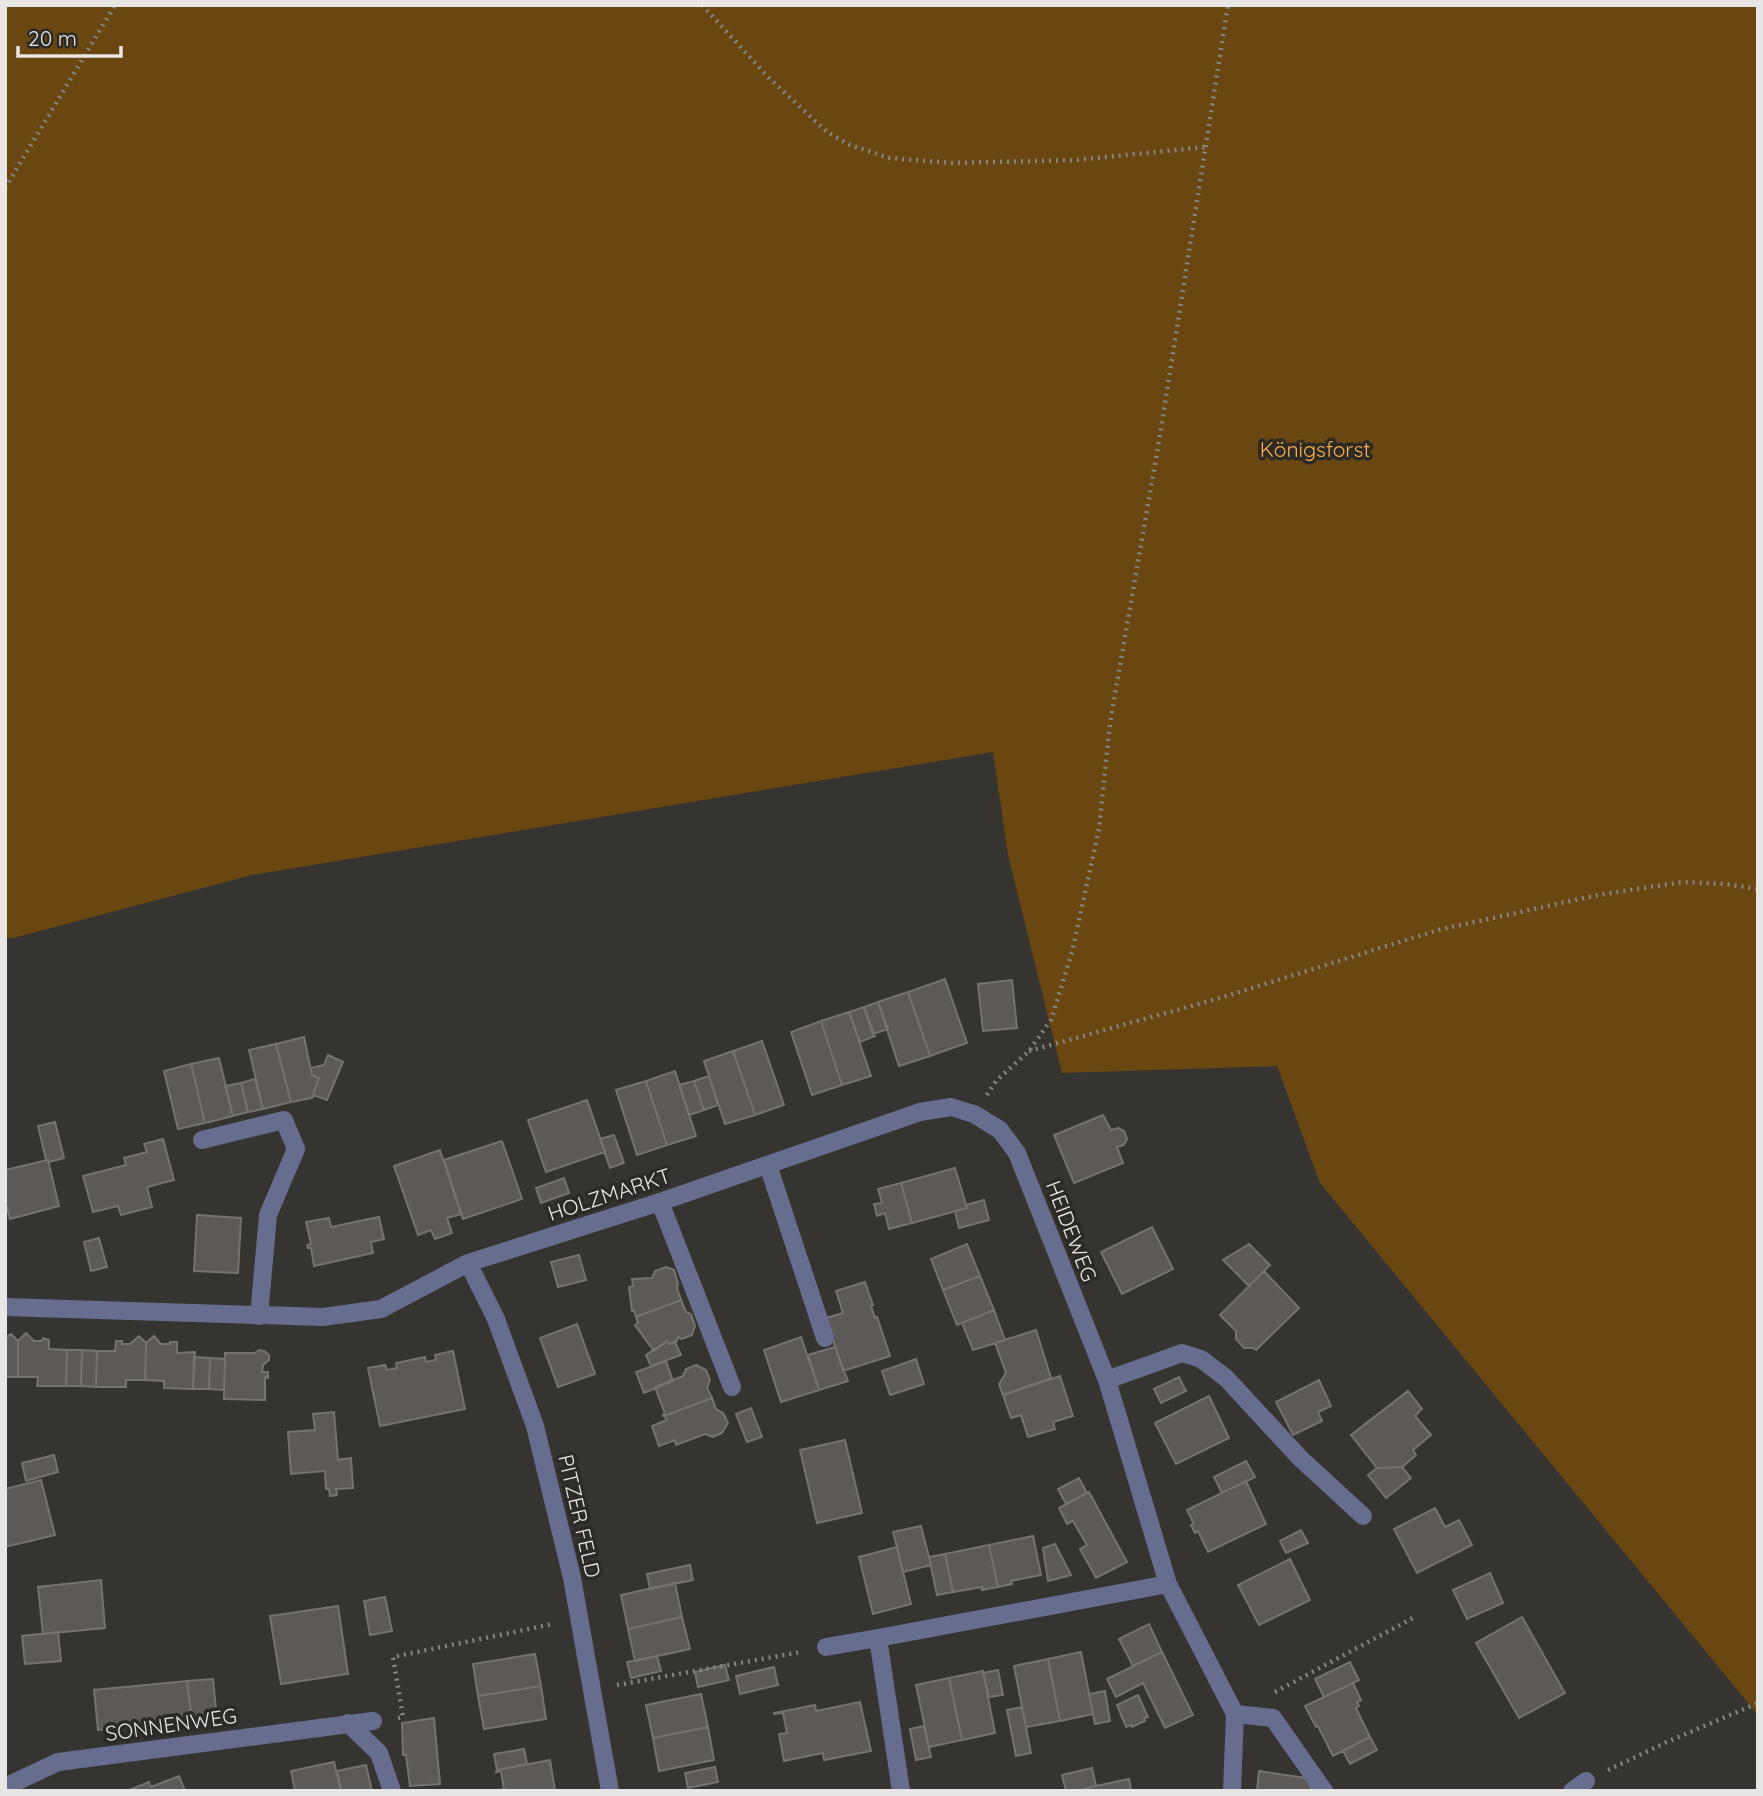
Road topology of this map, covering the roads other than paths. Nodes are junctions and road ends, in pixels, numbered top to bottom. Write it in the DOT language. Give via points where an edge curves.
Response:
graph roads {
  1 [pos="974,1114"];
  2 [pos="202,1140"];
  3 [pos="768,1165"];
  4 [pos="660,1202"];
  5 [pos="468,1263"];
  6 [pos="5,1307"];
  7 [pos="260,1316"];
  8 [pos="825,1338"];
  9 [pos="1107,1380"];
  10 [pos="732,1387"];
  11 [pos="1363,1517"];
  12 [pos="1168,1584"];
  13 [pos="877,1638"];
  14 [pos="826,1647"];
  15 [pos="1235,1714"];
  16 [pos="373,1721"];
  17 [pos="348,1723"];
  18 [pos="6,1789"];
  19 [pos="392,1791"];
  20 [pos="610,1791"];
  21 [pos="901,1791"];
  22 [pos="1232,1791"];
  23 [pos="1324,1791"];
  1 -- 3 [label="street, HOLZMARKT" via="951,1107 920,1112"];
  1 -- 9 [label="street, HEIDEWEG" via="1000,1130 1017,1153"];
  2 -- 7 [label="street" via="284,1121 296,1149 268,1215"];
  3 -- 4 [label="street, HOLZMARKT"];
  3 -- 8 [label="street"];
  4 -- 5 [label="street, HOLZMARKT"];
  4 -- 10 [label="street"];
  5 -- 7 [label="street, HOLZMARKT" via="381,1309 323,1317"];
  5 -- 20 [label="street, PITZER FELD" via="496,1319 535,1426 572,1578"];
  6 -- 7 [label="street, HOLZMARKT"];
  9 -- 11 [label="street" via="1181,1353 1201,1360 1226,1378"];
  9 -- 12 [label="street, HEIDEWEG"];
  12 -- 13 [label="street"];
  12 -- 15 [label="street, HEIDEWEG"];
  13 -- 14 [label="street"];
  13 -- 21 [label="street"];
  15 -- 22 [label="street, HEIDEWEG"];
  15 -- 23 [label="street" via="1273,1718"];
  16 -- 17 [label="street, SONNENWEG"];
  17 -- 18 [label="street, SONNENWEG" via="58,1762"];
  17 -- 19 [label="street" via="379,1754"];
}
